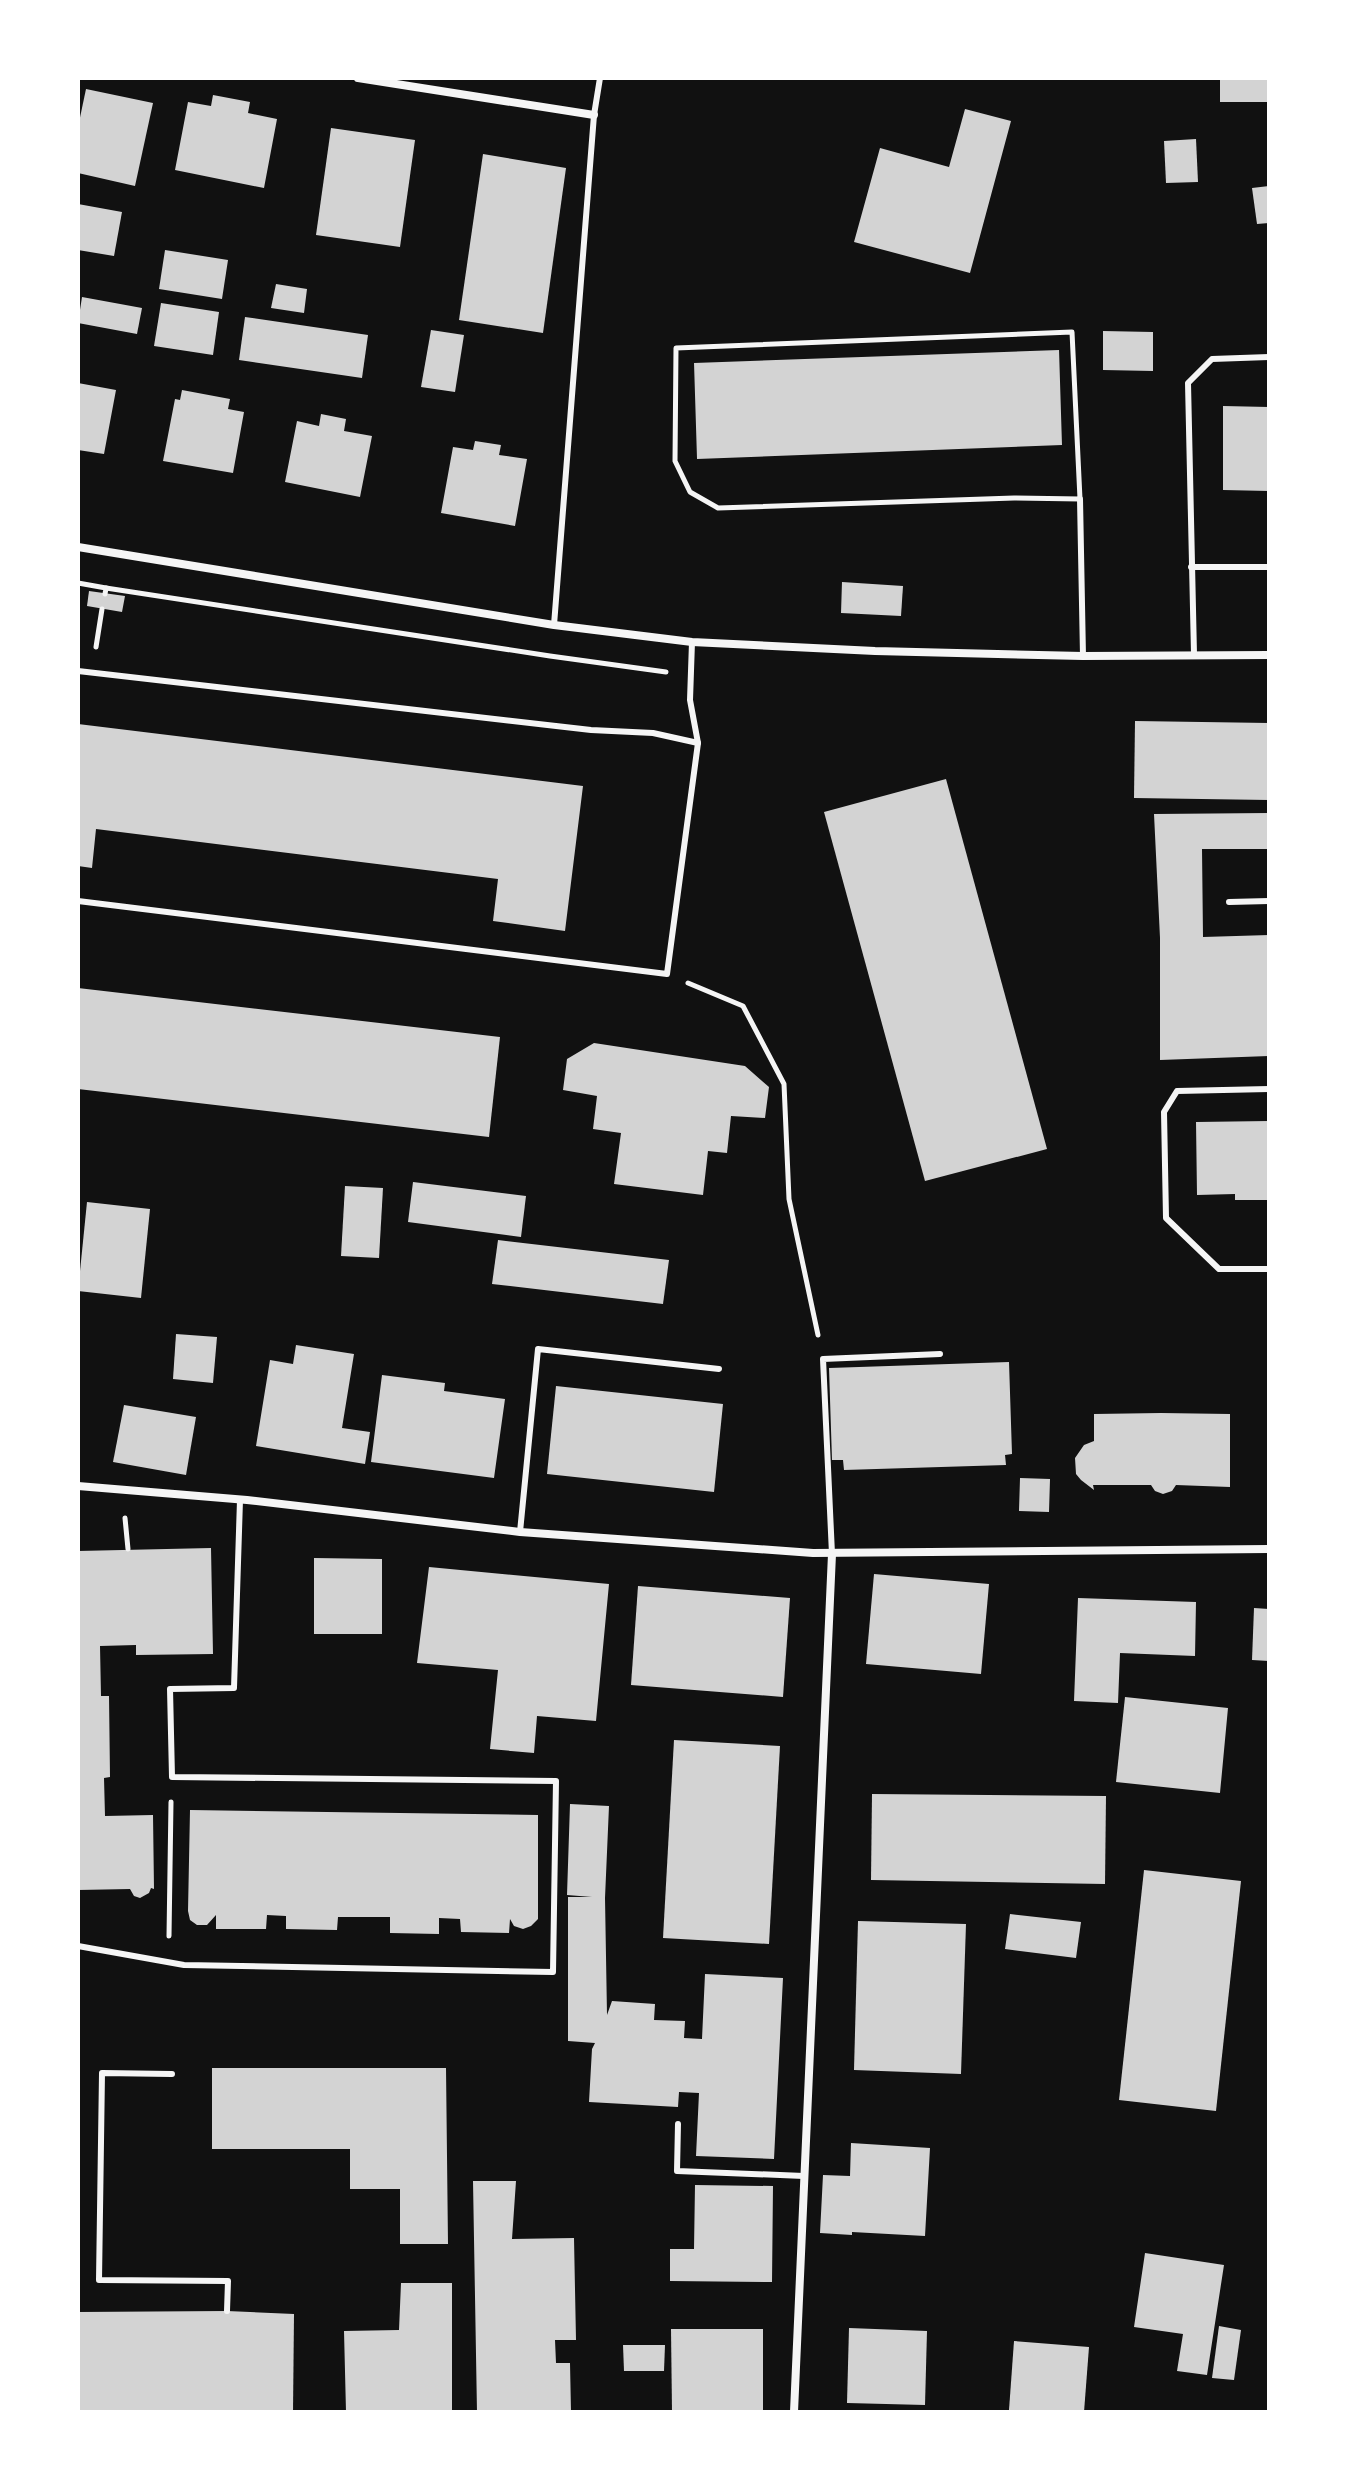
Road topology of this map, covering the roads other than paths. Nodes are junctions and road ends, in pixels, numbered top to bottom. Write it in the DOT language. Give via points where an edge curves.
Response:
graph roads {
  1 [pos="358,78"];
  2 [pos="600,78"];
  3 [pos="594,115"];
  4 [pos="1269,357"];
  5 [pos="1080,499"];
  6 [pos="78,547"];
  7 [pos="1191,567"];
  8 [pos="1269,567"];
  9 [pos="554,625"];
  10 [pos="692,642"];
  11 [pos="1194,654"];
  12 [pos="1269,655"];
  13 [pos="1083,656"];
  14 [pos="78,671"];
  15 [pos="698,743"];
  16 [pos="78,901"];
  17 [pos="1269,901"];
  18 [pos="1229,902"];
  19 [pos="1269,1089"];
  20 [pos="1269,1269"];
  21 [pos="940,1354"];
  22 [pos="719,1369"];
  23 [pos="78,1486"];
  24 [pos="240,1500"];
  25 [pos="520,1532"];
  26 [pos="1269,1549"];
  27 [pos="832,1554"];
  28 [pos="78,1946"];
  29 [pos="172,2074"];
  30 [pos="678,2124"];
  31 [pos="804,2176"];
  32 [pos="227,2311"];
  33 [pos="794,2412"];
  1 -- 3 [label="street"];
  2 -- 3 [label="lane"];
  3 -- 9 [label="lane"];
  4 -- 7 [label="lane" via="1212,359 1188,383"];
  5 -- 13 [label="lane"];
  6 -- 9 [label="street"];
  7 -- 8 [label="lane"];
  7 -- 11 [label="lane"];
  9 -- 10 [label="street"];
  10 -- 13 [label="street"];
  10 -- 15 [label="lane" via="690,700"];
  11 -- 12 [label="street"];
  11 -- 13 [label="street"];
  14 -- 15 [label="lane" via="653,733"];
  15 -- 16 [label="lane" via="667,974"];
  17 -- 18 [label="lane"];
  19 -- 20 [label="lane" via="1177,1091 1164,1112 1166,1218 1219,1269"];
  21 -- 27 [label="lane" via="823,1359"];
  22 -- 25 [label="lane" via="538,1349"];
  23 -- 24 [label="street"];
  24 -- 25 [label="street"];
  24 -- 28 [label="lane" via="234,1688 170,1689 172,1777 556,1781 553,1972 184,1965"];
  25 -- 27 [label="street"];
  26 -- 27 [label="street"];
  27 -- 31 [label="street"];
  29 -- 32 [label="lane" via="102,2073 99,2280 228,2281"];
  30 -- 31 [label="lane" via="677,2171"];
  31 -- 33 [label="street"];
}
